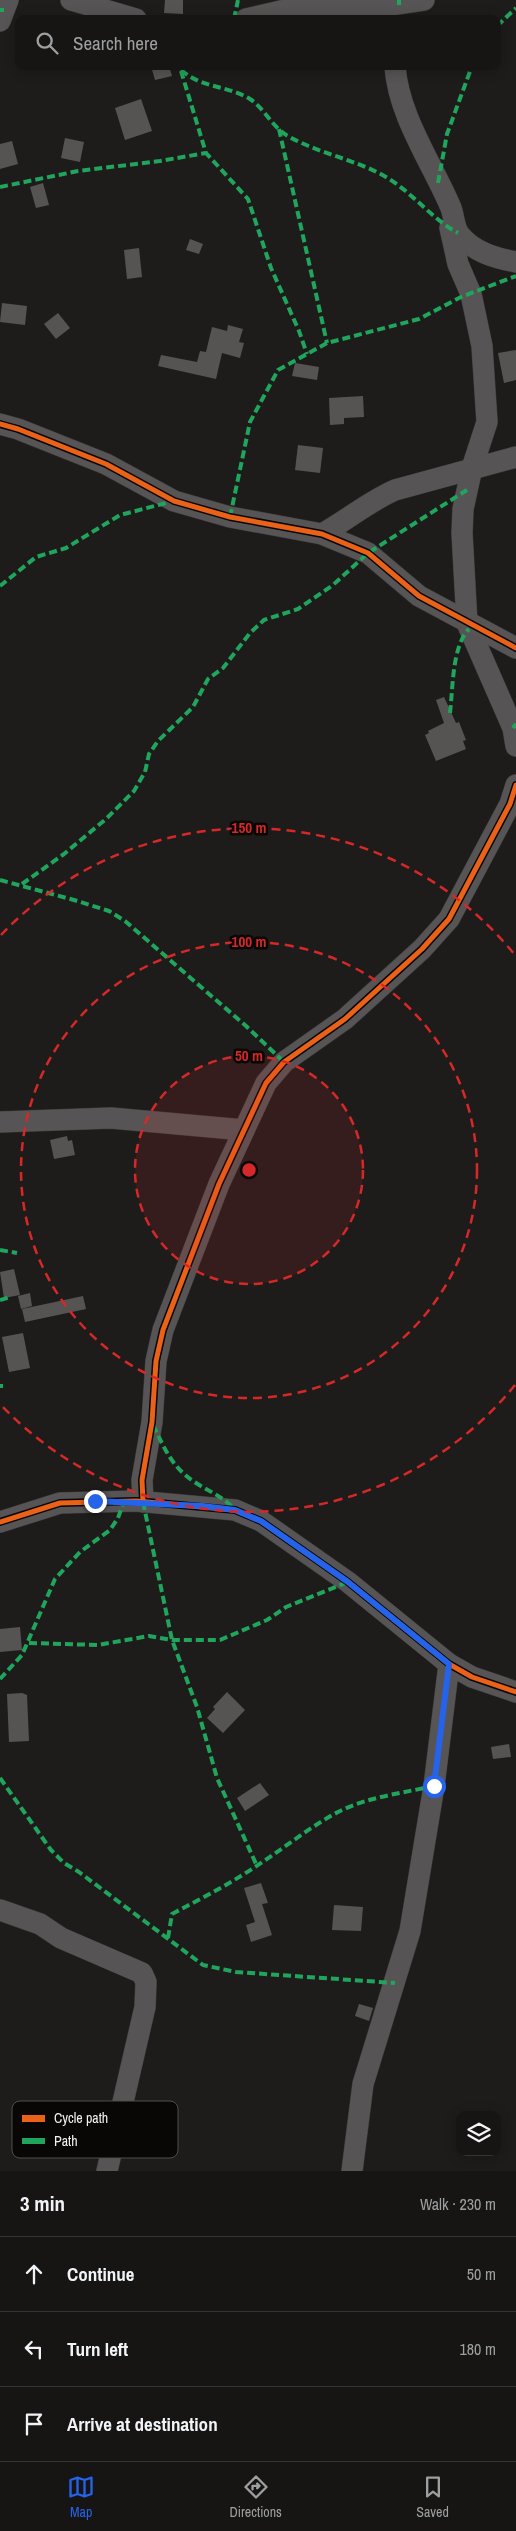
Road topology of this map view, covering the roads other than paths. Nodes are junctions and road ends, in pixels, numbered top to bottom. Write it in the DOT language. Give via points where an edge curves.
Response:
graph roads {
  1 [pos="8,0"];
  2 [pos="71,0"];
  3 [pos="424,0"];
  4 [pos="376,13"];
  5 [pos="122,15"];
  6 [pos="263,15"];
  7 [pos="0,20"];
  8 [pos="396,70"];
  9 [pos="450,228"];
  10 [pos="516,262"];
  11 [pos="0,424"];
  12 [pos="516,457"];
  13 [pos="472,468"];
  14 [pos="322,534"];
  15 [pos="467,623"];
  16 [pos="516,648"];
  17 [pos="516,746"];
  18 [pos="516,785"];
  19 [pos="0,1122"];
  20 [pos="244,1130"];
  21 [pos="143,1502"];
  22 [pos="0,1522"];
  23 [pos="449,1664"];
  24 [pos="516,1692"];
  25 [pos="0,1910"];
  26 [pos="123,2101"];
  27 [pos="110,2158"];
  28 [pos="107,2171"];
  29 [pos="352,2171"];
  1 -- 7 [label="street"];
  2 -- 5 [label="street"];
  3 -- 4 [label="street"];
  4 -- 6 [label="street" via="298,7"];
  8 -- 10 [label="street" via="399,96 451,209 458,233 493,258"];
  9 -- 13 [label="street" via="458,264 471,294 482,346 487,422"];
  11 -- 14 [label="street" via="106,464 174,501 230,517"];
  12 -- 13 [label="street"];
  13 -- 14 [label="street" via="394,490 376,498"];
  13 -- 15 [label="street" via="463,510 462,533"];
  14 -- 15 [label="street" via="368,553 419,596"];
  15 -- 16 [label="street"];
  15 -- 17 [label="street" via="513,728"];
  18 -- 20 [label="street" via="510,804 449,919 422,950 345,1019 284,1062 266,1083"];
  19 -- 20 [label="street" via="111,1118"];
  20 -- 21 [label="street" via="219,1184 163,1330 156,1361 152,1422 142,1480"];
  21 -- 22 [label="street" via="60,1503"];
  21 -- 23 [label="street" via="235,1510 261,1521 348,1582"];
  23 -- 24 [label="street" via="472,1677"];
  23 -- 29 [label="street" via="434,1786 410,1931 363,2084"];
  25 -- 26 [label="street" via="40,1924 61,1938 142,1973 146,1982 145,2007"];
  27 -- 28 [label="street"];
}
